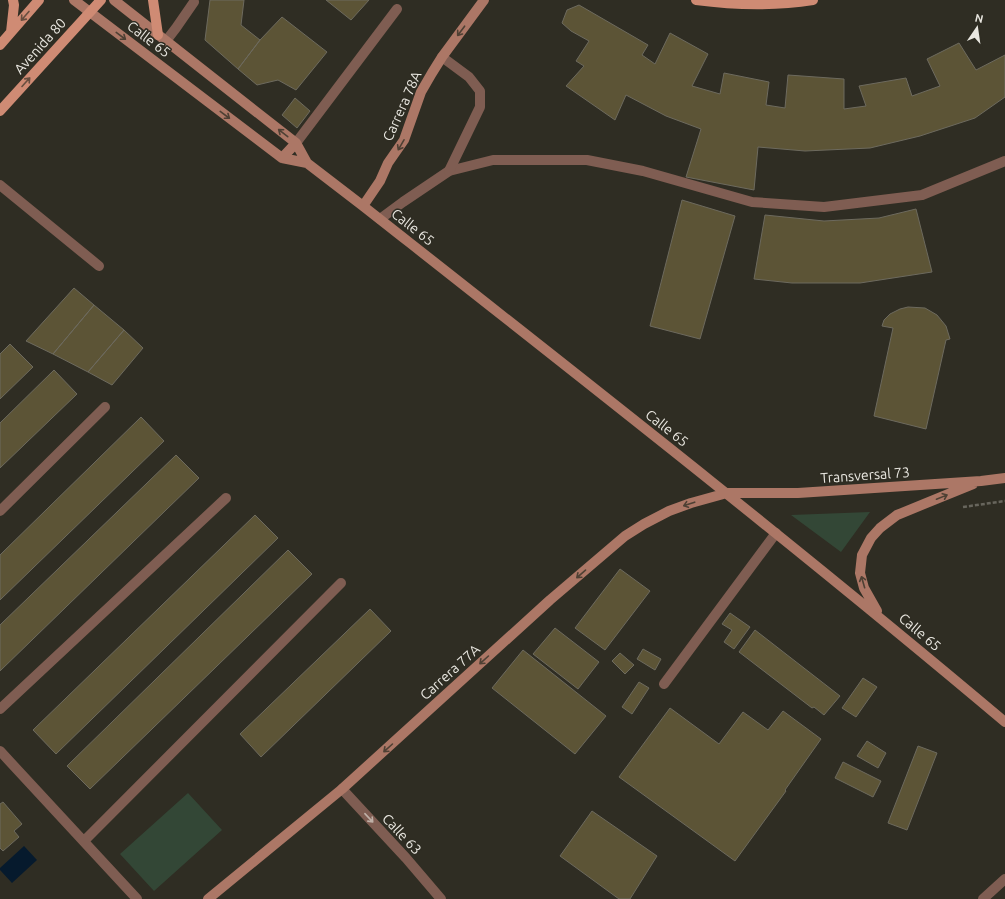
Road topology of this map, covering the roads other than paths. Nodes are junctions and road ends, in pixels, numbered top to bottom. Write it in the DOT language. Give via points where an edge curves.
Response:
graph roads {
  1 [pos="13,0"];
  2 [pos="39,0"];
  3 [pos="74,0"];
  4 [pos="101,0"];
  5 [pos="114,0"];
  6 [pos="153,0"];
  7 [pos="484,0"];
  8 [pos="696,0"];
  9 [pos="813,0"];
  10 [pos="194,2"];
  11 [pos="397,9"];
  12 [pos="90,13"];
  13 [pos="11,32"];
  14 [pos="162,38"];
  15 [pos="0,45"];
  16 [pos="442,56"];
  17 [pos="0,111"];
  18 [pos="296,143"];
  19 [pos="282,158"];
  20 [pos="1005,161"];
  21 [pos="307,163"];
  22 [pos="450,171"];
  23 [pos="0,185"];
  24 [pos="364,206"];
  25 [pos="380,219"];
  26 [pos="99,266"];
  27 [pos="105,407"];
  28 [pos="1005,478"];
  29 [pos="981,481"];
  30 [pos="726,493"];
  31 [pos="226,498"];
  32 [pos="0,511"];
  33 [pos="776,533"];
  34 [pos="341,583"];
  35 [pos="880,617"];
  36 [pos="664,684"];
  37 [pos="0,709"];
  38 [pos="1005,722"];
  39 [pos="0,751"];
  40 [pos="342,789"];
  41 [pos="84,841"];
  42 [pos="1005,879"];
  43 [pos="137,899"];
  44 [pos="208,899"];
  45 [pos="441,899"];
  46 [pos="983,899"];
  1 -- 13 [label="main road"];
  2 -- 13 [label="main road, one-way"];
  3 -- 12 [label="main road, Calle 65"];
  4 -- 12 [label="main road, Avenida 80"];
  5 -- 14 [label="main road, Calle 65"];
  6 -- 14 [label="main road"];
  7 -- 16 [label="main road, Carrera 78A, one-way"];
  8 -- 9 [label="main road" via="741,4 797,3"];
  10 -- 14 [label="street" via="176,28"];
  11 -- 18 [label="street"];
  17 -- 12 [label="main road, Avenida 80, one-way"];
  12 -- 19 [label="main road, Calle 65, one-way"];
  13 -- 15 [label="main road"];
  18 -- 14 [label="main road, Calle 65, one-way"];
  16 -- 22 [label="street" via="469,77 480,91 480,107"];
  16 -- 24 [label="main road, Carrera 78A, one-way" via="421,92 404,140"];
  18 -- 19 [label="main road"];
  18 -- 21 [label="main road, Calle 65"];
  19 -- 21 [label="main road, Calle 65"];
  20 -- 22 [label="street" via="922,195 824,207 752,202 643,171 587,160 493,160"];
  21 -- 24 [label="main road, Calle 65"];
  22 -- 25 [label="street"];
  23 -- 26 [label="street"];
  24 -- 25 [label="main road, Calle 65"];
  25 -- 30 [label="main road, Calle 65"];
  27 -- 32 [label="street"];
  28 -- 29 [label="main road, Transversal 73"];
  29 -- 30 [label="main road, Transversal 73" via="798,493"];
  35 -- 29 [label="main road, one-way" via="864,588 860,572 862,555 871,538 897,515"];
  30 -- 33 [label="main road, Calle 65"];
  30 -- 40 [label="main road, Carrera 77A, one-way" via="669,511 625,536 550,600"];
  31 -- 37 [label="street"];
  33 -- 35 [label="main road, Calle 65"];
  33 -- 36 [label="street"];
  34 -- 41 [label="street"];
  35 -- 38 [label="main road, Calle 65"];
  39 -- 41 [label="street"];
  40 -- 44 [label="main road, Carrera 77A"];
  40 -- 45 [label="street, Calle 63, one-way"];
  41 -- 43 [label="street"];
  42 -- 46 [label="street"];
}
